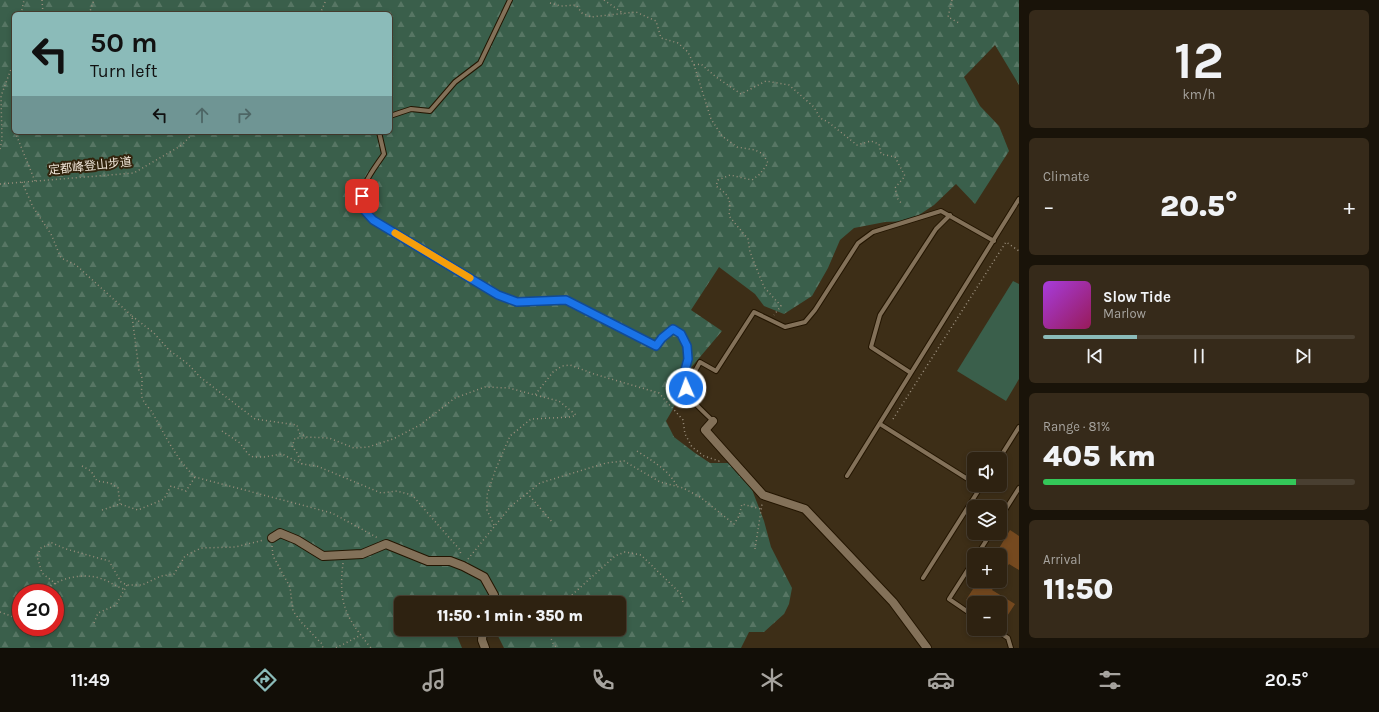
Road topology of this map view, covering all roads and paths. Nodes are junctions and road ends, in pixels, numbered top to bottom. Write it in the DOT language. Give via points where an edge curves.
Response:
graph roads {
  1 [pos="24,0"];
  2 [pos="42,0"];
  3 [pos="94,0"];
  4 [pos="326,0"];
  5 [pos="510,0"];
  6 [pos="604,0"];
  7 [pos="952,0"];
  8 [pos="550,3"];
  9 [pos="21,12"];
  10 [pos="43,12"];
  11 [pos="91,12"];
  12 [pos="321,12"];
  13 [pos="624,14"];
  14 [pos="959,23"];
  15 [pos="694,65"];
  16 [pos="12,66"];
  17 [pos="392,115"];
  18 [pos="16,134"];
  19 [pos="192,134"];
  20 [pos="379,134"];
  21 [pos="0,149"];
  22 [pos="35,180"];
  23 [pos="22,182"];
  24 [pos="0,184"];
  25 [pos="1019,199"];
  26 [pos="902,204"];
  27 [pos="950,215"];
  28 [pos="994,241"];
  29 [pos="1019,251"];
  30 [pos="132,316"];
  31 [pos="770,320"];
  32 [pos="911,373"];
  33 [pos="686,388"];
  34 [pos="534,394"];
  35 [pos="893,419"];
  36 [pos="713,421"];
  37 [pos="880,424"];
  38 [pos="1019,428"];
  39 [pos="222,431"];
  40 [pos="307,437"];
  41 [pos="637,451"];
  42 [pos="1004,452"];
  43 [pos="729,457"];
  44 [pos="302,464"];
  45 [pos="82,466"];
  46 [pos="847,476"];
  47 [pos="195,477"];
  48 [pos="967,479"];
  49 [pos="677,486"];
  50 [pos="1019,488"];
  51 [pos="976,492"];
  52 [pos="527,493"];
  53 [pos="763,495"];
  54 [pos="120,504"];
  55 [pos="1007,507"];
  56 [pos="761,509"];
  57 [pos="102,510"];
  58 [pos="553,523"];
  59 [pos="494,526"];
  60 [pos="272,538"];
  61 [pos="386,544"];
  62 [pos="755,549"];
  63 [pos="344,555"];
  64 [pos="463,566"];
  65 [pos="967,571"];
  66 [pos="923,578"];
  67 [pos="56,584"];
  68 [pos="127,585"];
  69 [pos="124,589"];
  70 [pos="494,596"];
  71 [pos="571,596"];
  72 [pos="683,602"];
  73 [pos="967,611"];
  74 [pos="0,612"];
  75 [pos="12,616"];
  76 [pos="94,623"];
  77 [pos="361,635"];
  78 [pos="482,636"];
  79 [pos="551,636"];
  80 [pos="1005,636"];
  81 [pos="323,648"];
  82 [pos="336,648"];
  83 [pos="371,648"];
  84 [pos="485,648"];
  85 [pos="558,648"];
  86 [pos="927,648"];
  87 [pos="1011,648"];
  1 -- 9 [label="path"];
  2 -- 10 [label="path"];
  3 -- 11 [label="path"];
  4 -- 12 [label="path"];
  5 -- 17 [label="lane" via="480,63 455,82 430,111 411,109"];
  6 -- 13 [label="path"];
  7 -- 14 [label="path" via="948,17"];
  8 -- 13 [label="path" via="561,6 576,5 582,13 591,16"];
  13 -- 15 [label="path" via="636,12 656,21 661,38 678,43 688,52"];
  15 -- 26 [label="path" via="701,64 741,94 766,81 789,85 814,107 820,118 857,145 871,141 879,144 881,154 895,157 903,170 905,176 895,188"];
  15 -- 31 [label="path" via="711,119 722,136 737,147 763,154 768,163 752,180 730,175 718,180 716,186 731,202 729,216 748,239 764,287 781,306"];
  16 -- 21 [label="path" via="1,96"];
  18 -- 22 [label="path"];
  19 -- 22 [label="path, 定都峰登山步道" via="182,145 134,172"];
  20 -- 33 [label="lane" via="384,154 365,184 362,196 364,210 373,220 498,295 517,302 566,300 656,346 673,329 681,334 687,346 688,359 684,374"];
  22 -- 23 [label="path, 定都峰登山步道"];
  23 -- 24 [label="path, 定都峰登山步道"];
  23 -- 30 [label="path" via="33,207 51,234 61,258 76,265"];
  25 -- 28 [label="lane"];
  27 -- 28 [label="lane"];
  27 -- 31 [label="lane" via="941,211 873,232 858,243 815,310 804,322 785,327"];
  27 -- 32 [label="lane" via="936,229 880,315 871,347"];
  28 -- 32 [label="lane"];
  29 -- 35 [label="path" via="1006,242"];
  30 -- 40 [label="path" via="154,333 200,377 256,419 297,425 299,433"];
  30 -- 47 [label="path" via="139,370 142,375 142,398 174,452"];
  31 -- 33 [label="lane" via="754,312 716,371 700,362"];
  32 -- 37 [label="lane"];
  33 -- 36 [label="lane"];
  34 -- 40 [label="path" via="509,388 485,387 455,398 420,425 393,439 368,447 354,448 329,438"];
  34 -- 43 [label="path" via="545,380 562,366 582,368 594,374 659,393 683,420 685,434 692,447 704,456 719,461"];
  34 -- 59 [label="path" via="559,401 576,415 571,418 531,419 510,436 487,495 487,510"];
  36 -- 43 [label="street" via="705,430"];
  37 -- 46 [label="lane"];
  37 -- 48 [label="lane"];
  38 -- 42 [label="lane"];
  39 -- 44 [label="path" via="240,443 253,457 282,454"];
  40 -- 44 [label="path" via="295,438 292,442 292,447"];
  41 -- 49 [label="path" via="660,466"];
  43 -- 53 [label="street"];
  44 -- 64 [label="path" via="317,466 381,493 398,491 412,495 460,550"];
  45 -- 54 [label="path" via="91,471 96,481 110,482 118,488"];
  47 -- 54 [label="path" via="186,491 171,486 164,499 138,510"];
  47 -- 61 [label="path" via="332,513"];
  49 -- 52 [label="path" via="660,482 624,461 606,462 540,482"];
  49 -- 56 [label="path" via="700,497 734,524 742,504"];
  50 -- 55 [label="lane"];
  51 -- 66 [label="lane"];
  52 -- 58 [label="path"];
  52 -- 59 [label="path" via="511,506"];
  53 -- 56 [label="path"];
  53 -- 86 [label="street" via="805,509 892,602"];
  54 -- 57 [label="path"];
  56 -- 62 [label="path"];
  59 -- 64 [label="path"];
  60 -- 63 [label="street" via="280,533 323,556"];
  60 -- 68 [label="path" via="235,547 201,548 185,556 174,574 161,576 142,585"];
  60 -- 81 [label="path" via="273,556 290,586 293,611"];
  61 -- 63 [label="street" via="362,554"];
  61 -- 64 [label="street" via="428,561 450,561"];
  63 -- 77 [label="path" via="342,600 350,621"];
  64 -- 70 [label="street" via="484,577"];
  65 -- 73 [label="lane" via="949,599"];
  67 -- 68 [label="path" via="42,573 37,556 41,548 52,543 109,561 121,582"];
  67 -- 69 [label="path" via="75,576 88,576"];
  68 -- 69 [label="path"];
  69 -- 76 [label="path" via="116,605 98,614"];
  71 -- 72 [label="path" via="615,556 625,552 641,555 682,594"];
  74 -- 75 [label="path"];
  77 -- 82 [label="path"];
  77 -- 83 [label="path"];
  78 -- 84 [label="street"];
  79 -- 85 [label="path" via="554,646"];
  80 -- 87 [label="lane"];
}
